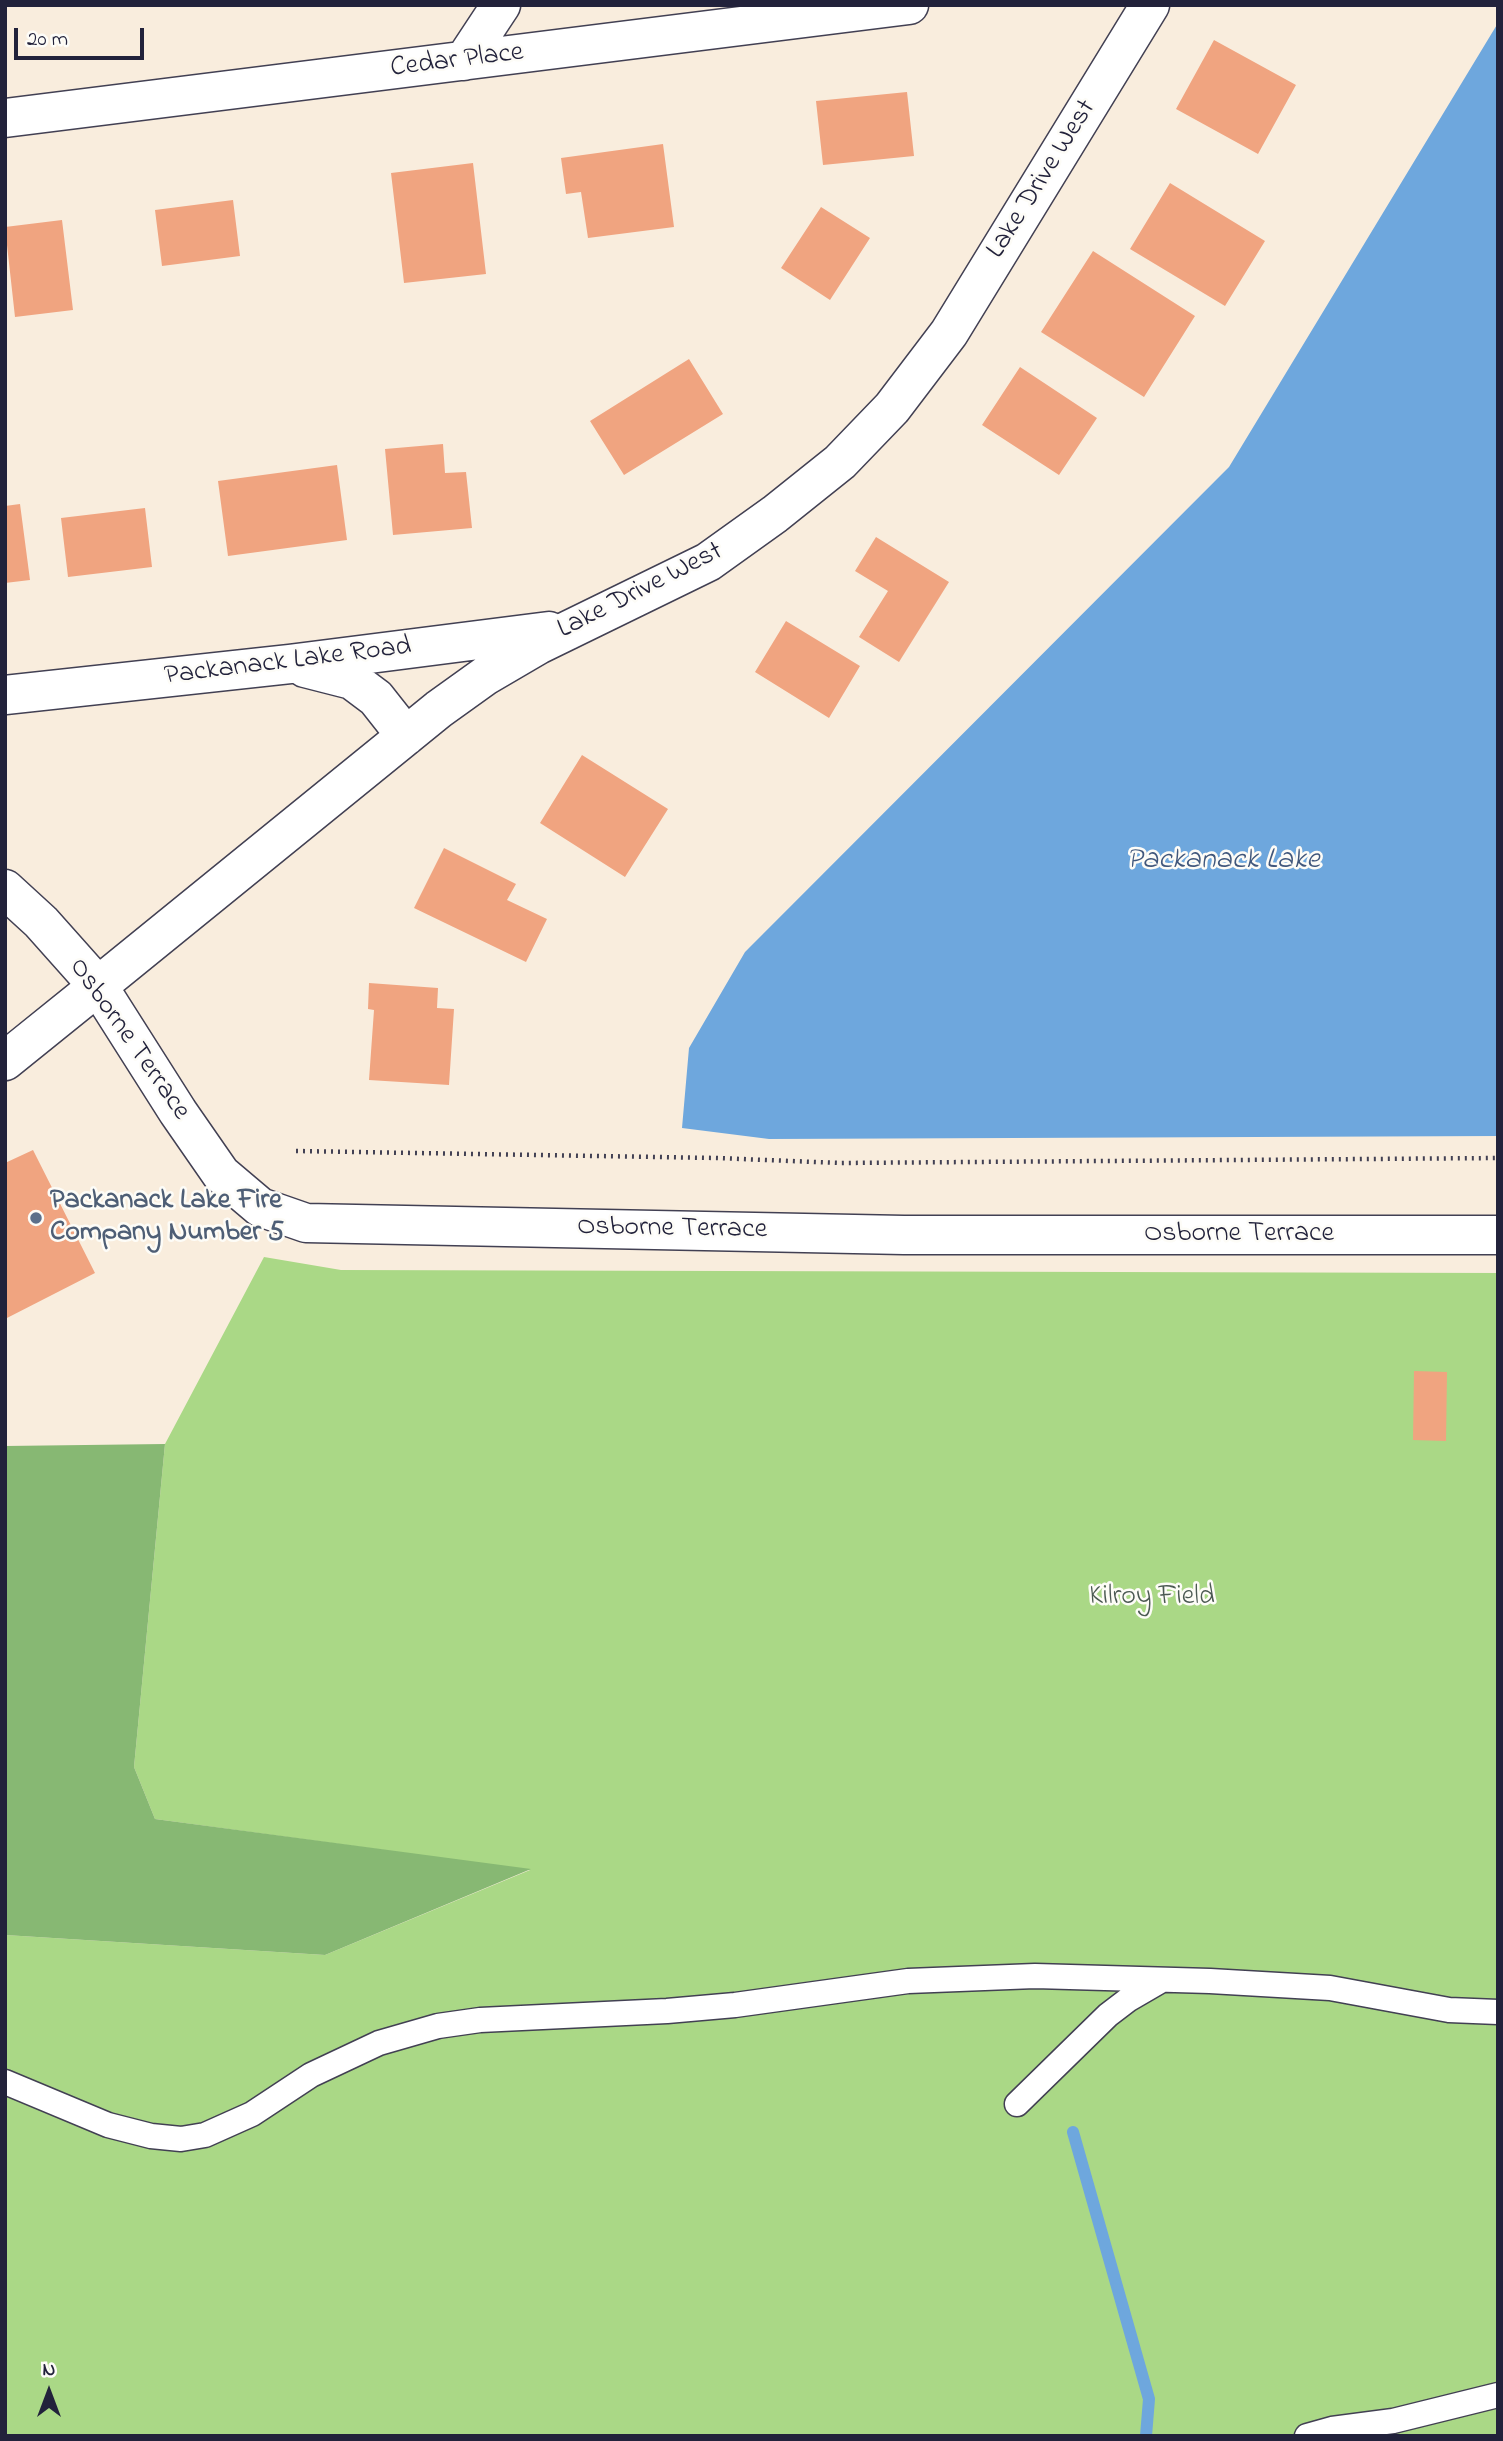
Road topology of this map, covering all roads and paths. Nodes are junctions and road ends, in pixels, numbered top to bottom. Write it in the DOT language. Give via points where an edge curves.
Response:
graph roads {
  1 [pos="500,5"];
  2 [pos="909,5"];
  3 [pos="1150,5"];
  4 [pos="464,61"];
  5 [pos="5,118"];
  6 [pos="570,629"];
  7 [pos="290,664"];
  8 [pos="5,695"];
  9 [pos="406,736"];
  10 [pos="5,889"];
  11 [pos="98,986"];
  12 [pos="5,1061"];
  13 [pos="296,1151"];
  14 [pos="1498,1158"];
  15 [pos="1498,1235"];
  16 [pos="1160,1981"];
  17 [pos="1498,2011"];
  18 [pos="5,2082"];
  19 [pos="1017,2104"];
  20 [pos="1498,2395"];
  21 [pos="1307,2436"];
  1 -- 4 [label="street"];
  2 -- 4 [label="street, Cedar Place"];
  3 -- 6 [label="street, Lake Drive West" via="949,333 891,408 840,462 708,562"];
  4 -- 5 [label="street, Cedar Place"];
  6 -- 7 [label="street, Packanack Lake Road"];
  6 -- 9 [label="street, Lake Drive West" via="485,676"];
  7 -- 8 [label="street, Packanack Lake Road"];
  7 -- 9 [label="street" via="352,680 376,698"];
  9 -- 11 [label="street, Lake Drive West"];
  10 -- 11 [label="street, Osborne Terrace"];
  11 -- 12 [label="street, Lake Drive West"];
  11 -- 15 [label="street, Osborne Terrace" via="221,1174 260,1207 306,1223 904,1235"];
  13 -- 14 [label="path" via="840,1163"];
  16 -- 17 [label="lane" via="1330,1988 1449,2010"];
  16 -- 18 [label="lane" via="953,1978 735,2005 438,2026 351,2054 252,2114 205,2135 181,2139 108,2125"];
  16 -- 19 [label="lane" via="1108,2015"];
  20 -- 21 [label="lane"];
}
